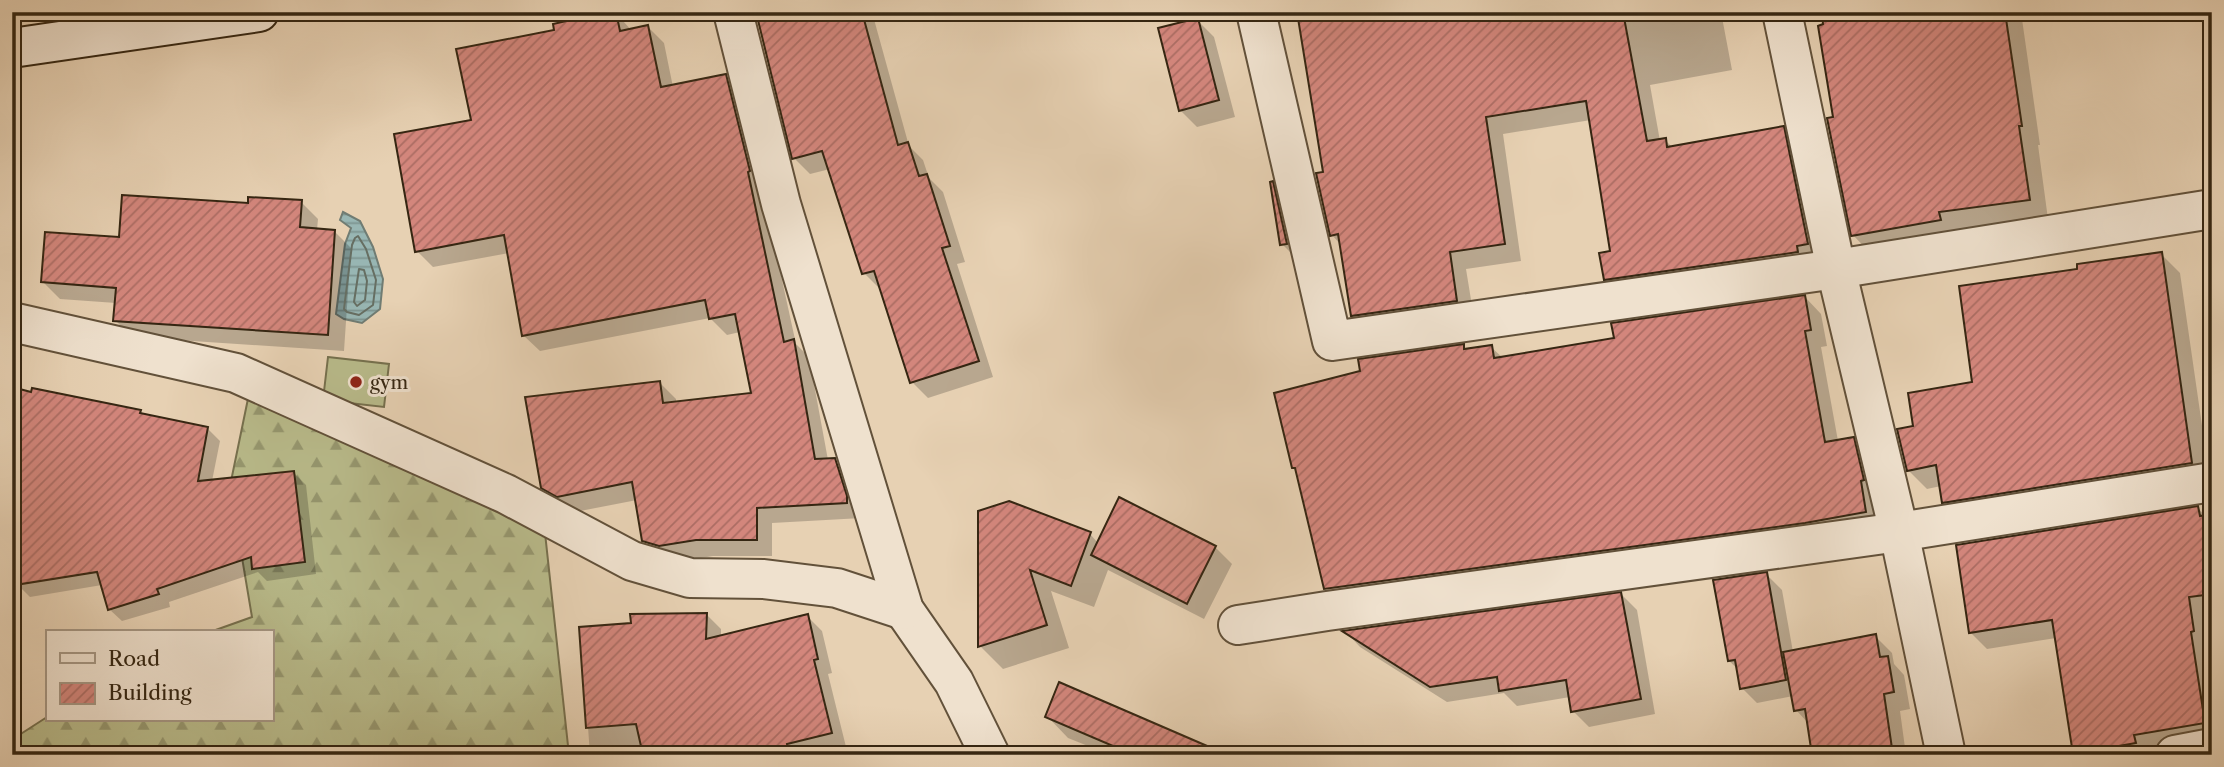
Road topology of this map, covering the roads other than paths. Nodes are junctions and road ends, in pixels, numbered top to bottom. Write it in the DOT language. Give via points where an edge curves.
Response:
graph roads {
  1 [pos="259,12"];
  2 [pos="733,12"];
  3 [pos="1256,12"];
  4 [pos="1782,12"];
  5 [pos="12,48"];
  6 [pos="2212,209"];
  7 [pos="1836,270"];
  8 [pos="12,322"];
  9 [pos="2212,482"];
  10 [pos="1899,532"];
  11 [pos="904,610"];
  12 [pos="1238,625"];
  13 [pos="2212,748"];
  14 [pos="990,755"];
  15 [pos="1946,755"];
  16 [pos="2175,755"];
  1 -- 5 [label="street"];
  2 -- 11 [label="street" via="781,204"];
  3 -- 7 [label="street" via="1332,341"];
  4 -- 7 [label="street"];
  6 -- 7 [label="street"];
  7 -- 10 [label="street"];
  8 -- 11 [label="street" via="236,373 506,494 632,561 690,578 764,579 838,588"];
  9 -- 10 [label="street"];
  10 -- 12 [label="street"];
  10 -- 15 [label="street"];
  11 -- 14 [label="street" via="954,682"];
  13 -- 16 [label="street"];
}
